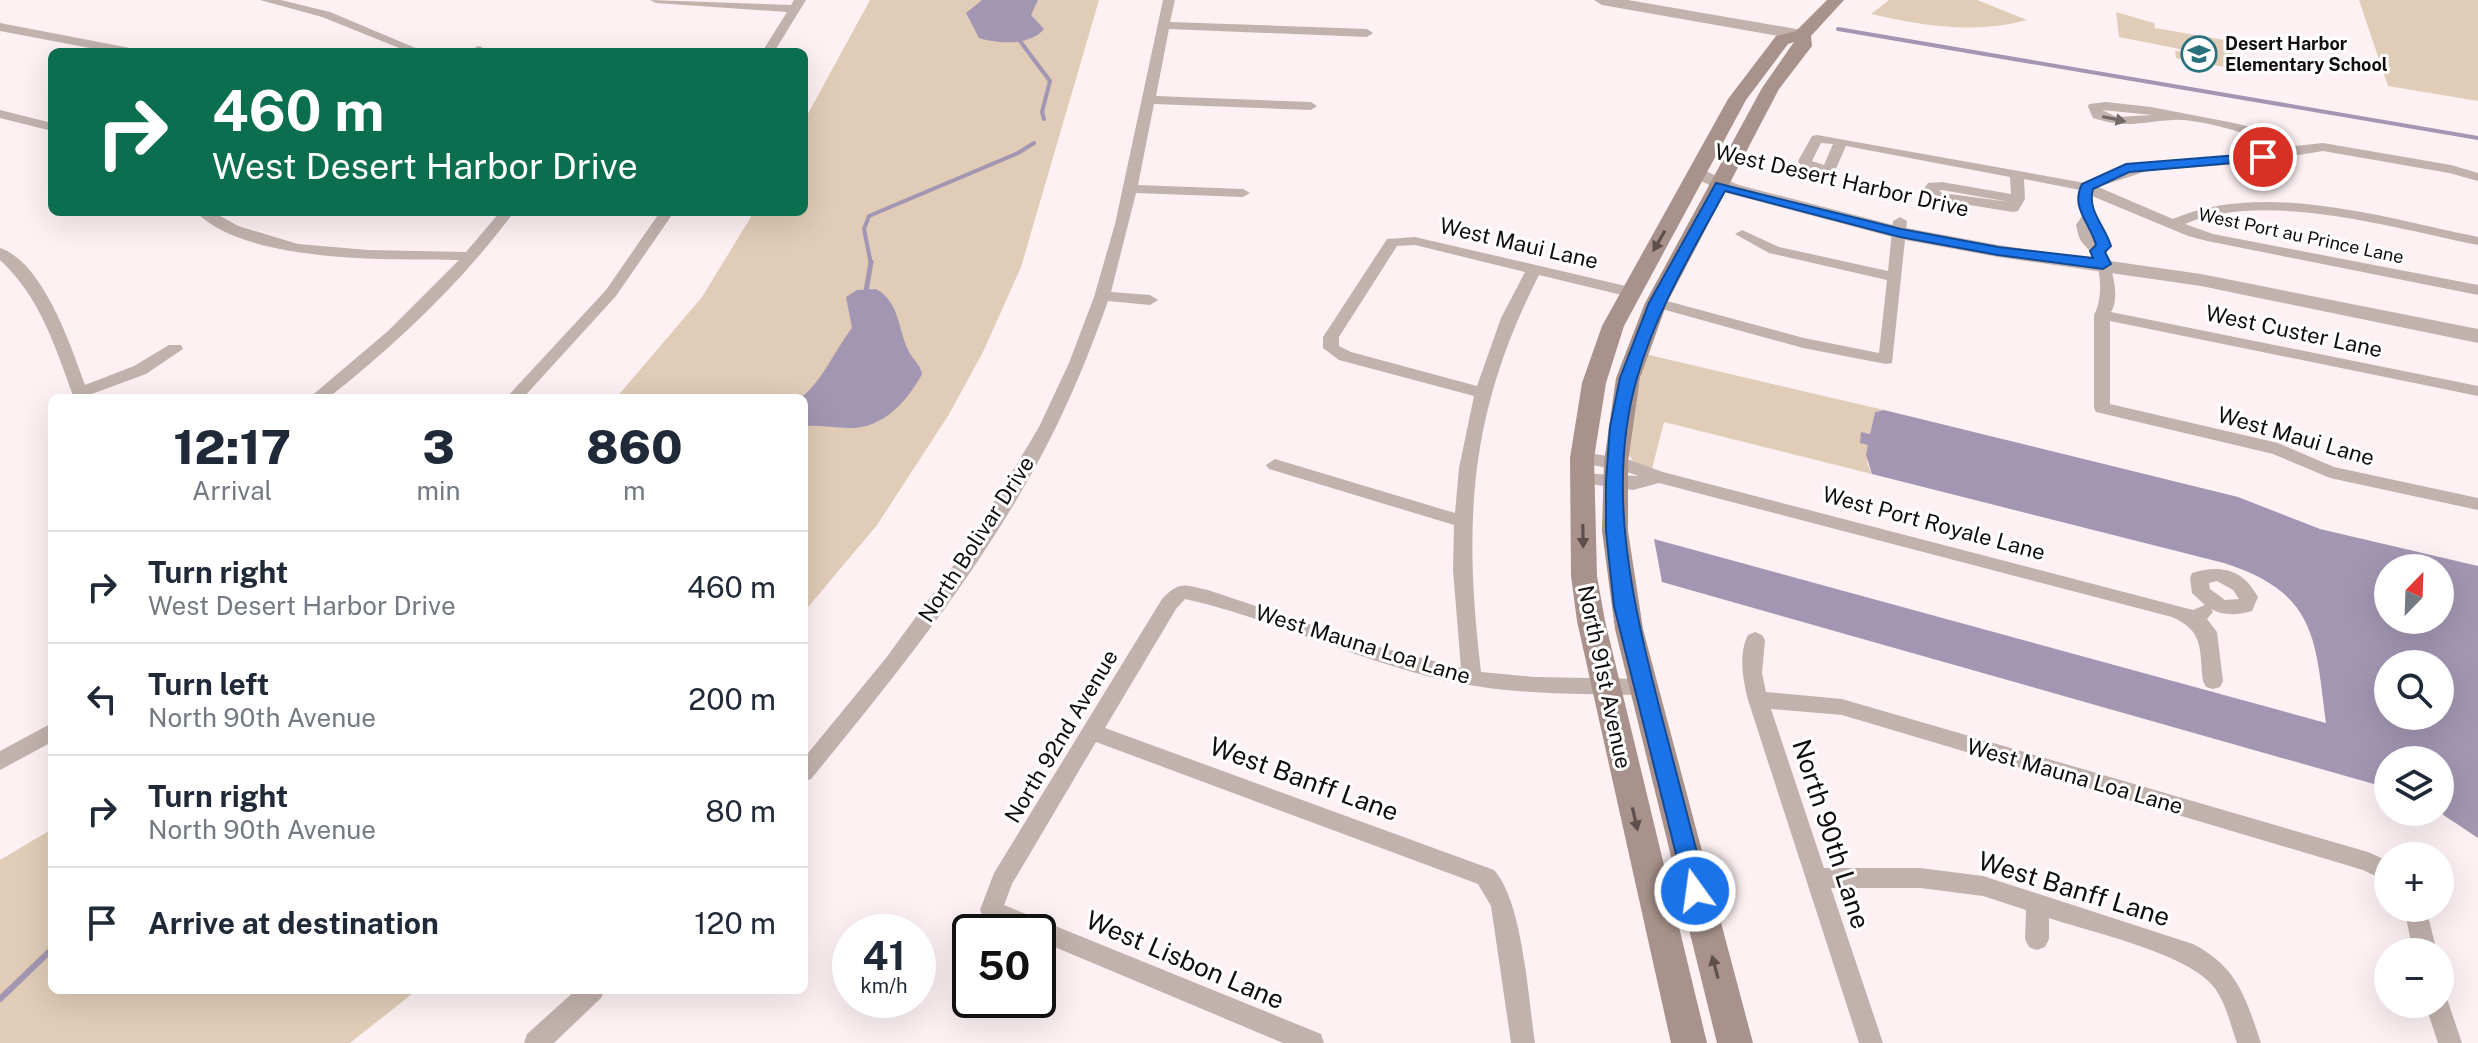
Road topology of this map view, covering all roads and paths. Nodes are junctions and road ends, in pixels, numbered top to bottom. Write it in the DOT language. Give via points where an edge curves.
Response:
graph roads {
  1 [pos="266,0"];
  2 [pos="656,0"];
  3 [pos="1169,0"];
  4 [pos="1602,0"];
  5 [pos="797,5"];
  6 [pos="1827,8"];
  7 [pos="1164,25"];
  8 [pos="0,27"];
  9 [pos="1367,33"];
  10 [pos="1802,35"];
  11 [pos="109,48"];
  12 [pos="409,48"];
  13 [pos="770,48"];
  14 [pos="1148,100"];
  15 [pos="1311,106"];
  16 [pos="0,114"];
  17 [pos="2172,116"];
  18 [pos="48,126"];
  19 [pos="1841,141"];
  20 [pos="2290,149"];
  21 [pos="1698,173"];
  22 [pos="2017,174"];
  23 [pos="2478,177"];
  24 [pos="1723,181"];
  25 [pos="2087,187"];
  26 [pos="1129,189"];
  27 [pos="1243,193"];
  28 [pos="2018,199"];
  29 [pos="211,216"];
  30 [pos="504,216"];
  31 [pos="664,216"];
  32 [pos="2173,224"];
  33 [pos="1900,227"];
  34 [pos="1742,234"];
  35 [pos="2478,241"];
  36 [pos="0,252"];
  37 [pos="472,256"];
  38 [pos="2100,258"];
  39 [pos="1534,269"];
  40 [pos="1895,277"];
  41 [pos="2478,290"];
  42 [pos="1630,292"];
  43 [pos="1102,296"];
  44 [pos="1150,300"];
  45 [pos="1656,303"];
  46 [pos="2102,315"];
  47 [pos="2478,323"];
  48 [pos="2478,336"];
  49 [pos="175,349"];
  50 [pos="2478,391"];
  51 [pos="1481,393"];
  52 [pos="80,394"];
  53 [pos="86,394"];
  54 [pos="322,394"];
  55 [pos="518,394"];
  56 [pos="1275,465"];
  57 [pos="1582,468"];
  58 [pos="1615,472"];
  59 [pos="2478,504"];
  60 [pos="1461,521"];
  61 [pos="1181,591"];
  62 [pos="2213,603"];
  63 [pos="2195,619"];
  64 [pos="1755,640"];
  65 [pos="1472,678"];
  66 [pos="2213,681"];
  67 [pos="1605,686"];
  68 [pos="1642,687"];
  69 [pos="1758,700"];
  70 [pos="1092,732"];
  71 [pos="48,734"];
  72 [pos="0,761"];
  73 [pos="808,768"];
  74 [pos="2374,865"];
  75 [pos="1816,878"];
  76 [pos="2037,904"];
  77 [pos="991,910"];
  78 [pos="2037,939"];
  79 [pos="589,994"];
  80 [pos="2442,1018"];
  81 [pos="536,1043"];
  82 [pos="1312,1043"];
  83 [pos="1523,1043"];
  84 [pos="1689,1043"];
  85 [pos="1735,1043"];
  86 [pos="1871,1043"];
  87 [pos="2249,1043"];
  88 [pos="2450,1043"];
  1 -- 12 [label="street" via="326,14"];
  2 -- 5 [label="street"];
  3 -- 7 [label="street, North Bolivar Drive"];
  4 -- 10 [label="street"];
  5 -- 13 [label="street"];
  6 -- 10 [label="main road, North 91st Avenue"];
  7 -- 9 [label="street"];
  7 -- 14 [label="street, North Bolivar Drive"];
  8 -- 11 [label="street"];
  10 -- 21 [label="main road, North 91st Avenue" via="1782,40 1748,83"];
  10 -- 24 [label="main road, North 91st Avenue" via="1803,46 1771,88"];
  14 -- 15 [label="street"];
  14 -- 26 [label="street, North Bolivar Drive"];
  16 -- 18 [label="street"];
  17 -- 17 [label="street, one-way" via="2110,105 2094,107 2098,115 2116,121"];
  17 -- 20 [label="street" via="2271,137"];
  19 -- 19 [label="street" via="1829,170 1807,165 1817,139"];
  19 -- 22 [label="street, West Port au Prince Lane"];
  20 -- 23 [label="street" via="2347,149"];
  20 -- 25 [label="street" via="2253,159 2126,169"];
  21 -- 24 [label="street, West Desert Harbor Drive"];
  21 -- 42 [label="main road, North 91st Avenue, one-way"];
  22 -- 25 [label="street, West Port au Prince Lane"];
  22 -- 28 [label="street"];
  24 -- 33 [label="street, West Desert Harbor Drive"];
  24 -- 45 [label="main road, North 91st Avenue"];
  25 -- 32 [label="street, West Port au Prince Lane"];
  25 -- 38 [label="street" via="2083,199 2088,218 2083,225 2088,244"];
  26 -- 27 [label="street"];
  26 -- 43 [label="street, North Bolivar Drive"];
  28 -- 28 [label="street" via="2013,208 1938,196 1930,190 1942,186"];
  29 -- 37 [label="street" via="250,235 292,246"];
  30 -- 37 [label="street"];
  31 -- 55 [label="street" via="611,293"];
  32 -- 35 [label="street" via="2205,209 2279,207"];
  32 -- 41 [label="street, West Port au Prince Lane" via="2212,238"];
  33 -- 38 [label="street, West Desert Harbor Drive" via="1998,251"];
  33 -- 40 [label="street"];
  34 -- 40 [label="street" via="1774,250"];
  36 -- 52 [label="street" via="33,283 58,327"];
  37 -- 54 [label="street" via="400,329"];
  38 -- 46 [label="street" via="2107,306"];
  38 -- 47 [label="street, West Desert Harbor Drive" via="2198,267"];
  38 -- 48 [label="street, West Desert Harbor Drive"];
  39 -- 42 [label="street, West Maui Lane"];
  39 -- 51 [label="street" via="1512,307"];
  39 -- 51 [label="street, West Maui Lane" via="1397,240 1387,247 1330,341 1331,348 1345,356"];
  40 -- 45 [label="street" via="1886,359 1803,343"];
  42 -- 57 [label="main road, North 91st Avenue" via="1594,383"];
  43 -- 44 [label="street"];
  43 -- 73 [label="street, North Bolivar Drive" via="1072,374 1005,504 879,683"];
  45 -- 58 [label="main road, North 91st Avenue" via="1628,378"];
  46 -- 50 [label="street, West Custer Lane"];
  46 -- 59 [label="street, West Maui Lane" via="2102,408 2278,449 2330,472"];
  49 -- 53 [label="street"];
  51 -- 60 [label="street" via="1466,460"];
  56 -- 60 [label="street"];
  57 -- 58 [label="street, West Port Royale Lane"];
  57 -- 67 [label="main road, North 91st Avenue, one-way" via="1584,576"];
  58 -- 63 [label="street, West Port Royale Lane" via="1633,484 1659,477"];
  58 -- 68 [label="main road, North 91st Avenue" via="1621,583"];
  60 -- 65 [label="street" via="1462,598"];
  61 -- 65 [label="street, West Mauna Loa Lane"];
  61 -- 70 [label="street, North 92nd Avenue"];
  62 -- 63 [label="street"];
  63 -- 66 [label="street" via="2207,632"];
  64 -- 69 [label="street, North 90th Lane" via="1752,673"];
  65 -- 67 [label="street, West Mauna Loa Lane"];
  67 -- 68 [label="street, West Mauna Loa Lane"];
  67 -- 84 [label="main road, North 91st Avenue, one-way"];
  85 -- 68 [label="main road, North 91st Avenue, one-way"];
  69 -- 74 [label="street, West Mauna Loa Lane" via="1842,707"];
  69 -- 75 [label="street, North 90th Lane"];
  70 -- 77 [label="street, North 92nd Avenue" via="1002,880"];
  70 -- 83 [label="street, West Banff Lane" via="1475,871 1494,886 1502,906"];
  71 -- 72 [label="street"];
  75 -- 76 [label="street, West Banff Lane" via="1920,878 1983,886"];
  75 -- 86 [label="street, North 90th Lane"];
  76 -- 78 [label="street"];
  76 -- 87 [label="street, West Banff Lane" via="2185,952 2215,969 2232,993"];
  77 -- 82 [label="street, West Lisbon Lane"];
  79 -- 81 [label="street"];
  80 -- 88 [label="street"];
}
